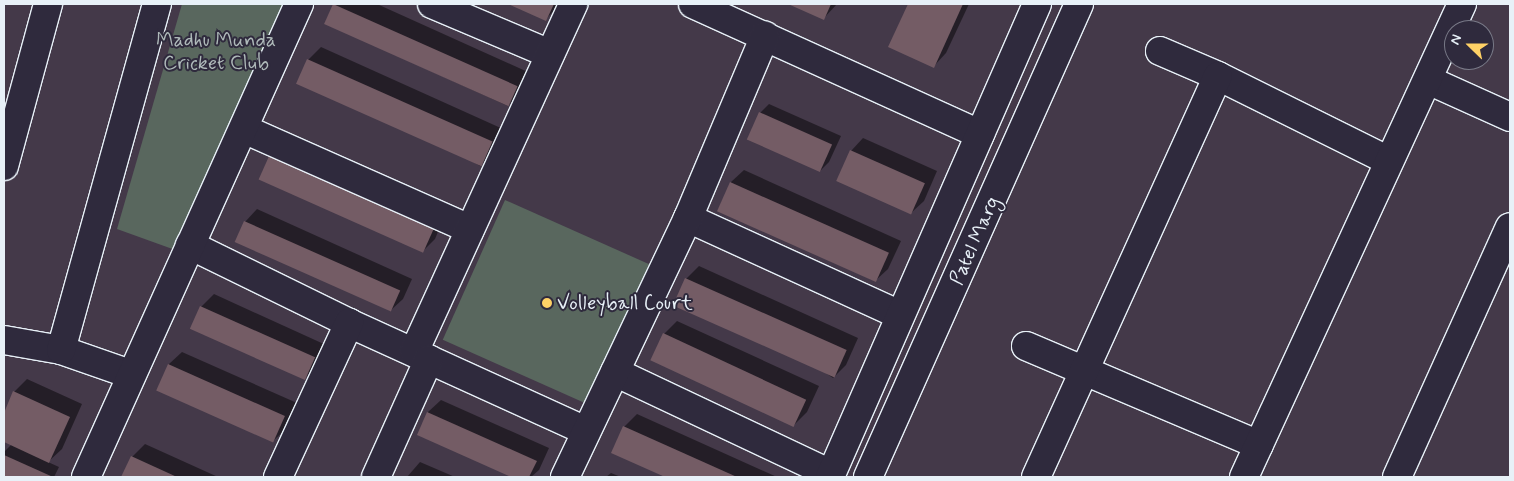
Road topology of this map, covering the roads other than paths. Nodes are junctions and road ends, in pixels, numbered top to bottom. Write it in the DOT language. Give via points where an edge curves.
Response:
graph roads {
  1 [pos="48,4"];
  2 [pos="157,4"];
  3 [pos="299,4"];
  4 [pos="432,4"];
  5 [pos="573,4"];
  6 [pos="693,4"];
  7 [pos="1037,4"];
  8 [pos="1080,4"];
  9 [pos="1462,4"];
  10 [pos="765,36"];
  11 [pos="1160,52"];
  12 [pos="550,54"];
  13 [pos="1218,76"];
  14 [pos="1428,80"];
  15 [pos="1510,117"];
  16 [pos="244,129"];
  17 [pos="980,134"];
  18 [pos="1388,161"];
  19 [pos="4,166"];
  20 [pos="688,218"];
  21 [pos="1510,227"];
  22 [pos="470,229"];
  23 [pos="190,246"];
  24 [pos="900,315"];
  25 [pos="349,323"];
  26 [pos="4,340"];
  27 [pos="1026,346"];
  28 [pos="61,350"];
  29 [pos="421,356"];
  30 [pos="1083,371"];
  31 [pos="615,372"];
  32 [pos="130,374"];
  33 [pos="586,431"];
  34 [pos="1259,445"];
  35 [pos="830,476"];
  36 [pos="86,477"];
  37 [pos="278,477"];
  38 [pos="376,477"];
  39 [pos="565,477"];
  40 [pos="868,477"];
  41 [pos="1036,477"];
  42 [pos="1244,477"];
  43 [pos="1397,477"];
  1 -- 19 [label="street"];
  2 -- 28 [label="street"];
  3 -- 16 [label="street"];
  4 -- 12 [label="street"];
  5 -- 12 [label="street"];
  6 -- 10 [label="street"];
  7 -- 17 [label="street, Patel Marg"];
  8 -- 40 [label="street, Patel Marg"];
  9 -- 14 [label="street"];
  10 -- 17 [label="street"];
  10 -- 20 [label="street"];
  11 -- 13 [label="street"];
  12 -- 22 [label="street"];
  13 -- 18 [label="street"];
  13 -- 30 [label="street"];
  14 -- 15 [label="street"];
  14 -- 18 [label="street"];
  16 -- 22 [label="street"];
  16 -- 23 [label="street"];
  17 -- 24 [label="street, Patel Marg"];
  18 -- 34 [label="street"];
  20 -- 24 [label="street"];
  20 -- 31 [label="street"];
  21 -- 43 [label="street"];
  22 -- 29 [label="street"];
  23 -- 25 [label="street"];
  23 -- 32 [label="street"];
  24 -- 35 [label="street, Patel Marg"];
  25 -- 29 [label="street"];
  25 -- 37 [label="street"];
  26 -- 28 [label="street"];
  27 -- 30 [label="street"];
  28 -- 32 [label="street"];
  29 -- 33 [label="street"];
  29 -- 38 [label="street"];
  30 -- 34 [label="street"];
  30 -- 41 [label="street"];
  31 -- 33 [label="street"];
  31 -- 35 [label="street"];
  32 -- 36 [label="street"];
  33 -- 39 [label="street"];
  34 -- 42 [label="street"];
}
